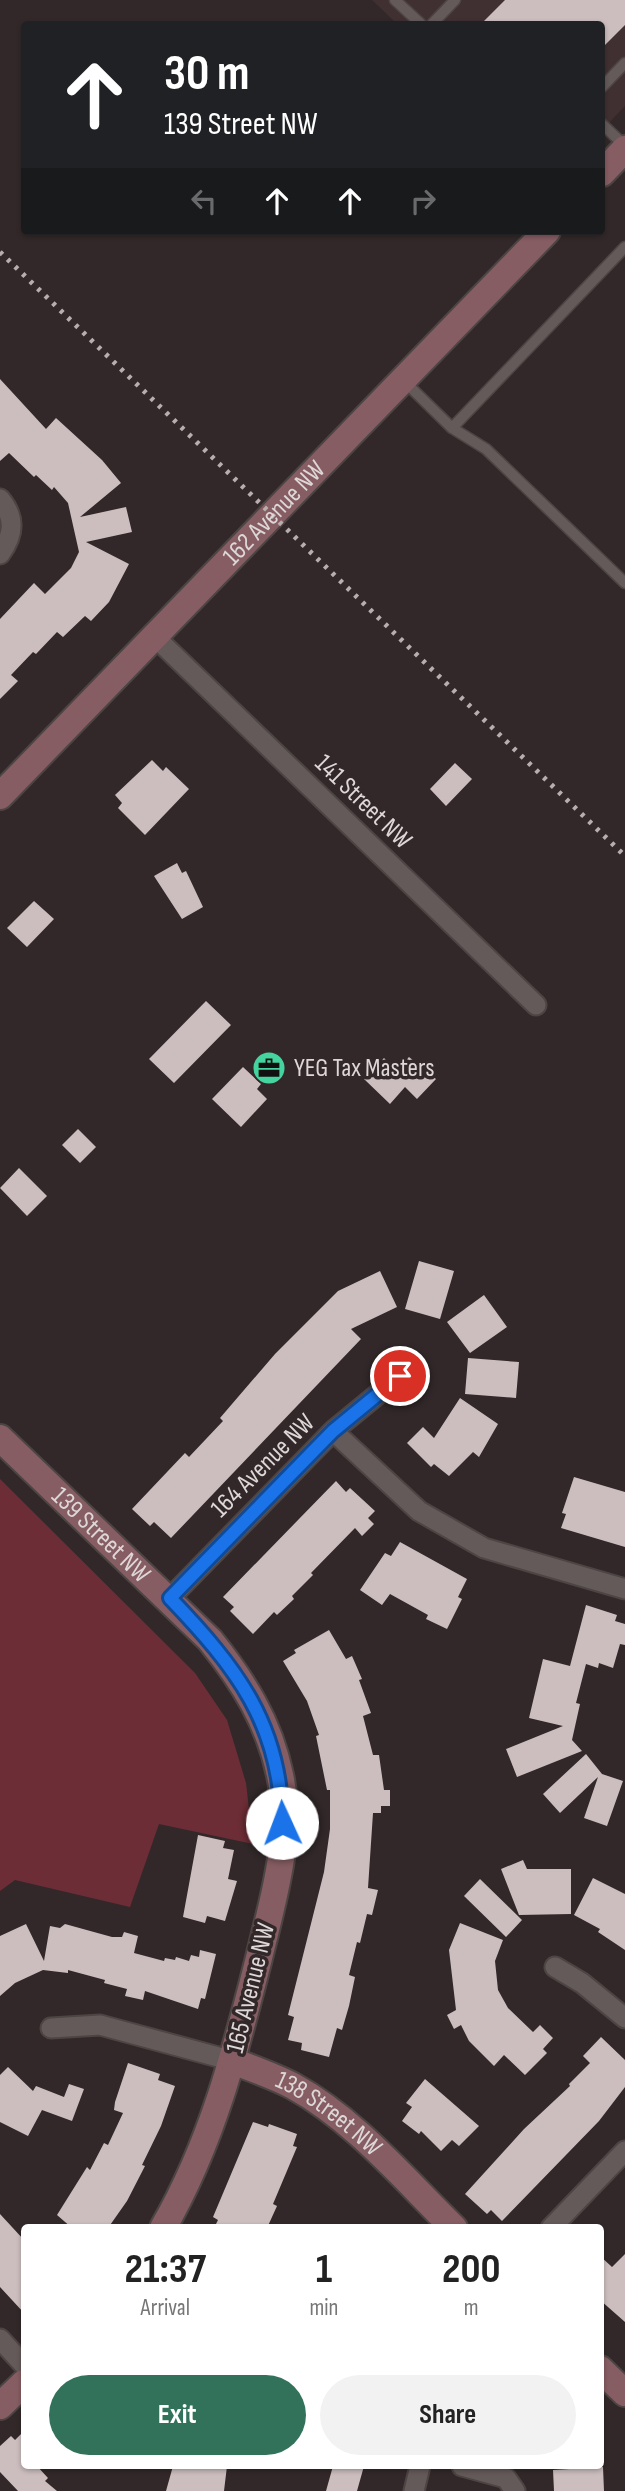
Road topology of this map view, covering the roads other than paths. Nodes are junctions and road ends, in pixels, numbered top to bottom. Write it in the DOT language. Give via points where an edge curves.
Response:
graph roads {
  1 [pos="395,0"];
  2 [pos="455,0"];
  3 [pos="418,21"];
  4 [pos="435,21"];
  5 [pos="625,63"];
  6 [pos="605,84"];
  7 [pos="605,127"];
  8 [pos="625,148"];
  9 [pos="605,170"];
  10 [pos="543,235"];
  11 [pos="625,247"];
  12 [pos="403,380"];
  13 [pos="452,428"];
  14 [pos="0,499"];
  15 [pos="0,554"];
  16 [pos="625,583"];
  17 [pos="153,636"];
  18 [pos="0,796"];
  19 [pos="536,1005"];
  20 [pos="400,1376"];
  21 [pos="333,1431"];
  22 [pos="0,1438"];
  23 [pos="625,1589"];
  24 [pos="170,1598"];
  25 [pos="269,1737"];
  26 [pos="555,1967"];
  27 [pos="625,2018"];
  28 [pos="51,2028"];
  29 [pos="233,2061"];
  30 [pos="625,2151"];
  31 [pos="165,2224"];
  32 [pos="450,2224"];
  33 [pos="555,2224"];
  34 [pos="0,2339"];
  35 [pos="21,2362"];
  36 [pos="604,2373"];
  37 [pos="21,2386"];
  38 [pos="625,2393"];
  39 [pos="0,2406"];
  40 [pos="419,2469"];
  41 [pos="473,2469"];
  42 [pos="414,2491"];
  43 [pos="515,2491"];
  1 -- 3 [label="lane"];
  2 -- 4 [label="lane"];
  5 -- 6 [label="lane"];
  7 -- 8 [label="lane"];
  8 -- 9 [label="street"];
  10 -- 12 [label="street, 162 Avenue NW"];
  11 -- 13 [label="lane"];
  12 -- 13 [label="lane"];
  12 -- 17 [label="street, 162 Avenue NW"];
  13 -- 16 [label="lane" via="486,449"];
  14 -- 15 [label="street" via="12,521 8,544"];
  17 -- 18 [label="street, 162 Avenue NW"];
  17 -- 19 [label="street, 141 Street NW"];
  20 -- 21 [label="street, 164 Avenue NW"];
  21 -- 23 [label="street" via="419,1511 484,1548"];
  21 -- 24 [label="street, 164 Avenue NW"];
  22 -- 24 [label="street, 139 Street NW"];
  24 -- 25 [label="street, 139 Street NW" via="237,1674"];
  25 -- 29 [label="street, 165 Avenue NW" via="281,1777 283,1840 278,1881"];
  26 -- 27 [label="street"];
  28 -- 29 [label="street, 138 Street NW" via="100,2025"];
  29 -- 31 [label="street, 165 Avenue NW" via="207,2141"];
  29 -- 32 [label="street, 138 Street NW" via="317,2102 371,2146"];
  30 -- 33 [label="street"];
  34 -- 35 [label="street"];
  36 -- 38 [label="street"];
  37 -- 39 [label="street"];
  40 -- 42 [label="street"];
  41 -- 43 [label="street" via="506,2478"];
}
